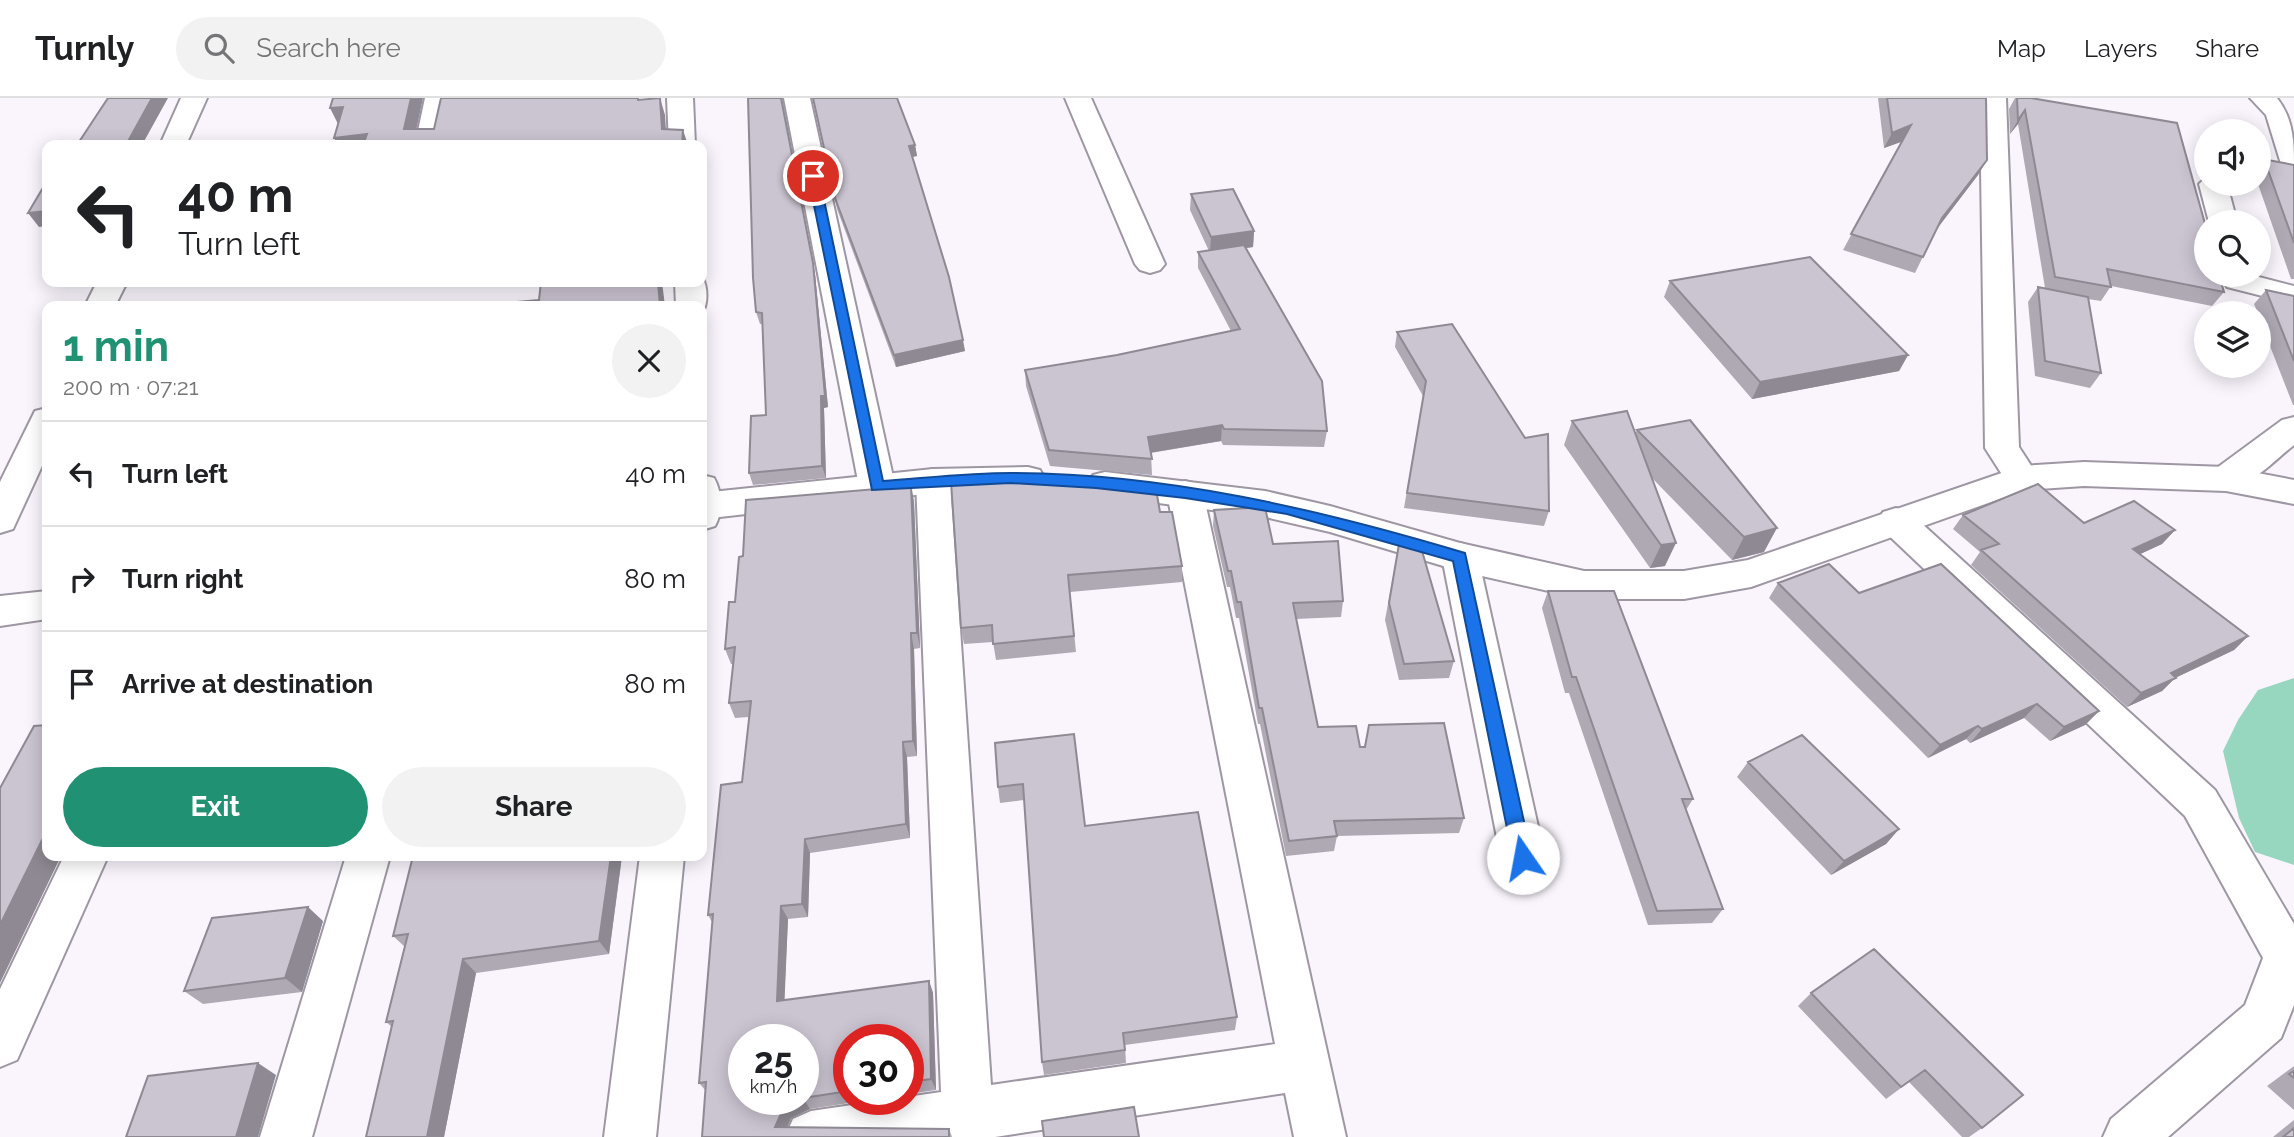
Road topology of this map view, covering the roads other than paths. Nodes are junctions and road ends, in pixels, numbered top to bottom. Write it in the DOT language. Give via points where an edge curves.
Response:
graph roads {
  1 [pos="194,98"];
  2 [pos="438,98"];
  3 [pos="680,98"];
  4 [pos="797,98"];
  5 [pos="1079,98"];
  6 [pos="1993,98"];
  7 [pos="2263,98"];
  8 [pos="175,140"];
  9 [pos="429,140"];
  10 [pos="682,140"];
  11 [pos="2286,166"];
  12 [pos="1150,264"];
  13 [pos="2262,287"];
  14 [pos="2294,295"];
  15 [pos="2294,428"];
  16 [pos="42,430"];
  17 [pos="2022,478"];
  18 [pos="2226,478"];
  19 [pos="933,481"];
  20 [pos="877,486"];
  21 [pos="2294,492"];
  22 [pos="1185,493"];
  23 [pos="707,503"];
  24 [pos="0,520"];
  25 [pos="1896,521"];
  26 [pos="1460,557"];
  27 [pos="42,606"];
  28 [pos="0,611"];
  29 [pos="1523,858"];
  30 [pos="84,861"];
  31 [pos="367,861"];
  32 [pos="661,861"];
  33 [pos="0,1043"];
  34 [pos="1304,1065"];
  35 [pos="968,1125"];
  36 [pos="286,1137"];
  37 [pos="629,1137"];
  38 [pos="811,1137"];
  39 [pos="1320,1137"];
  40 [pos="2129,1137"];
  1 -- 8 [label="street"];
  2 -- 9 [label="street"];
  3 -- 10 [label="street"];
  4 -- 20 [label="street"];
  5 -- 12 [label="street"];
  6 -- 17 [label="street" via="2002,448"];
  7 -- 11 [label="street" via="2278,113"];
  13 -- 14 [label="street"];
  15 -- 18 [label="street"];
  16 -- 24 [label="street"];
  17 -- 18 [label="street" via="2084,474"];
  17 -- 25 [label="street"];
  18 -- 21 [label="street"];
  19 -- 20 [label="street"];
  19 -- 22 [label="street" via="1010,478"];
  19 -- 35 [label="street"];
  20 -- 23 [label="street"];
  22 -- 26 [label="street" via="1317,516"];
  22 -- 34 [label="street"];
  25 -- 26 [label="street" via="1751,573 1684,585 1584,585"];
  25 -- 40 [label="street" via="2200,803 2287,956 2264,1021"];
  26 -- 29 [label="street"];
  27 -- 28 [label="street"];
  30 -- 33 [label="street"];
  31 -- 36 [label="street"];
  32 -- 37 [label="street"];
  34 -- 35 [label="street"];
  34 -- 39 [label="street"];
  35 -- 38 [label="street"];
}
